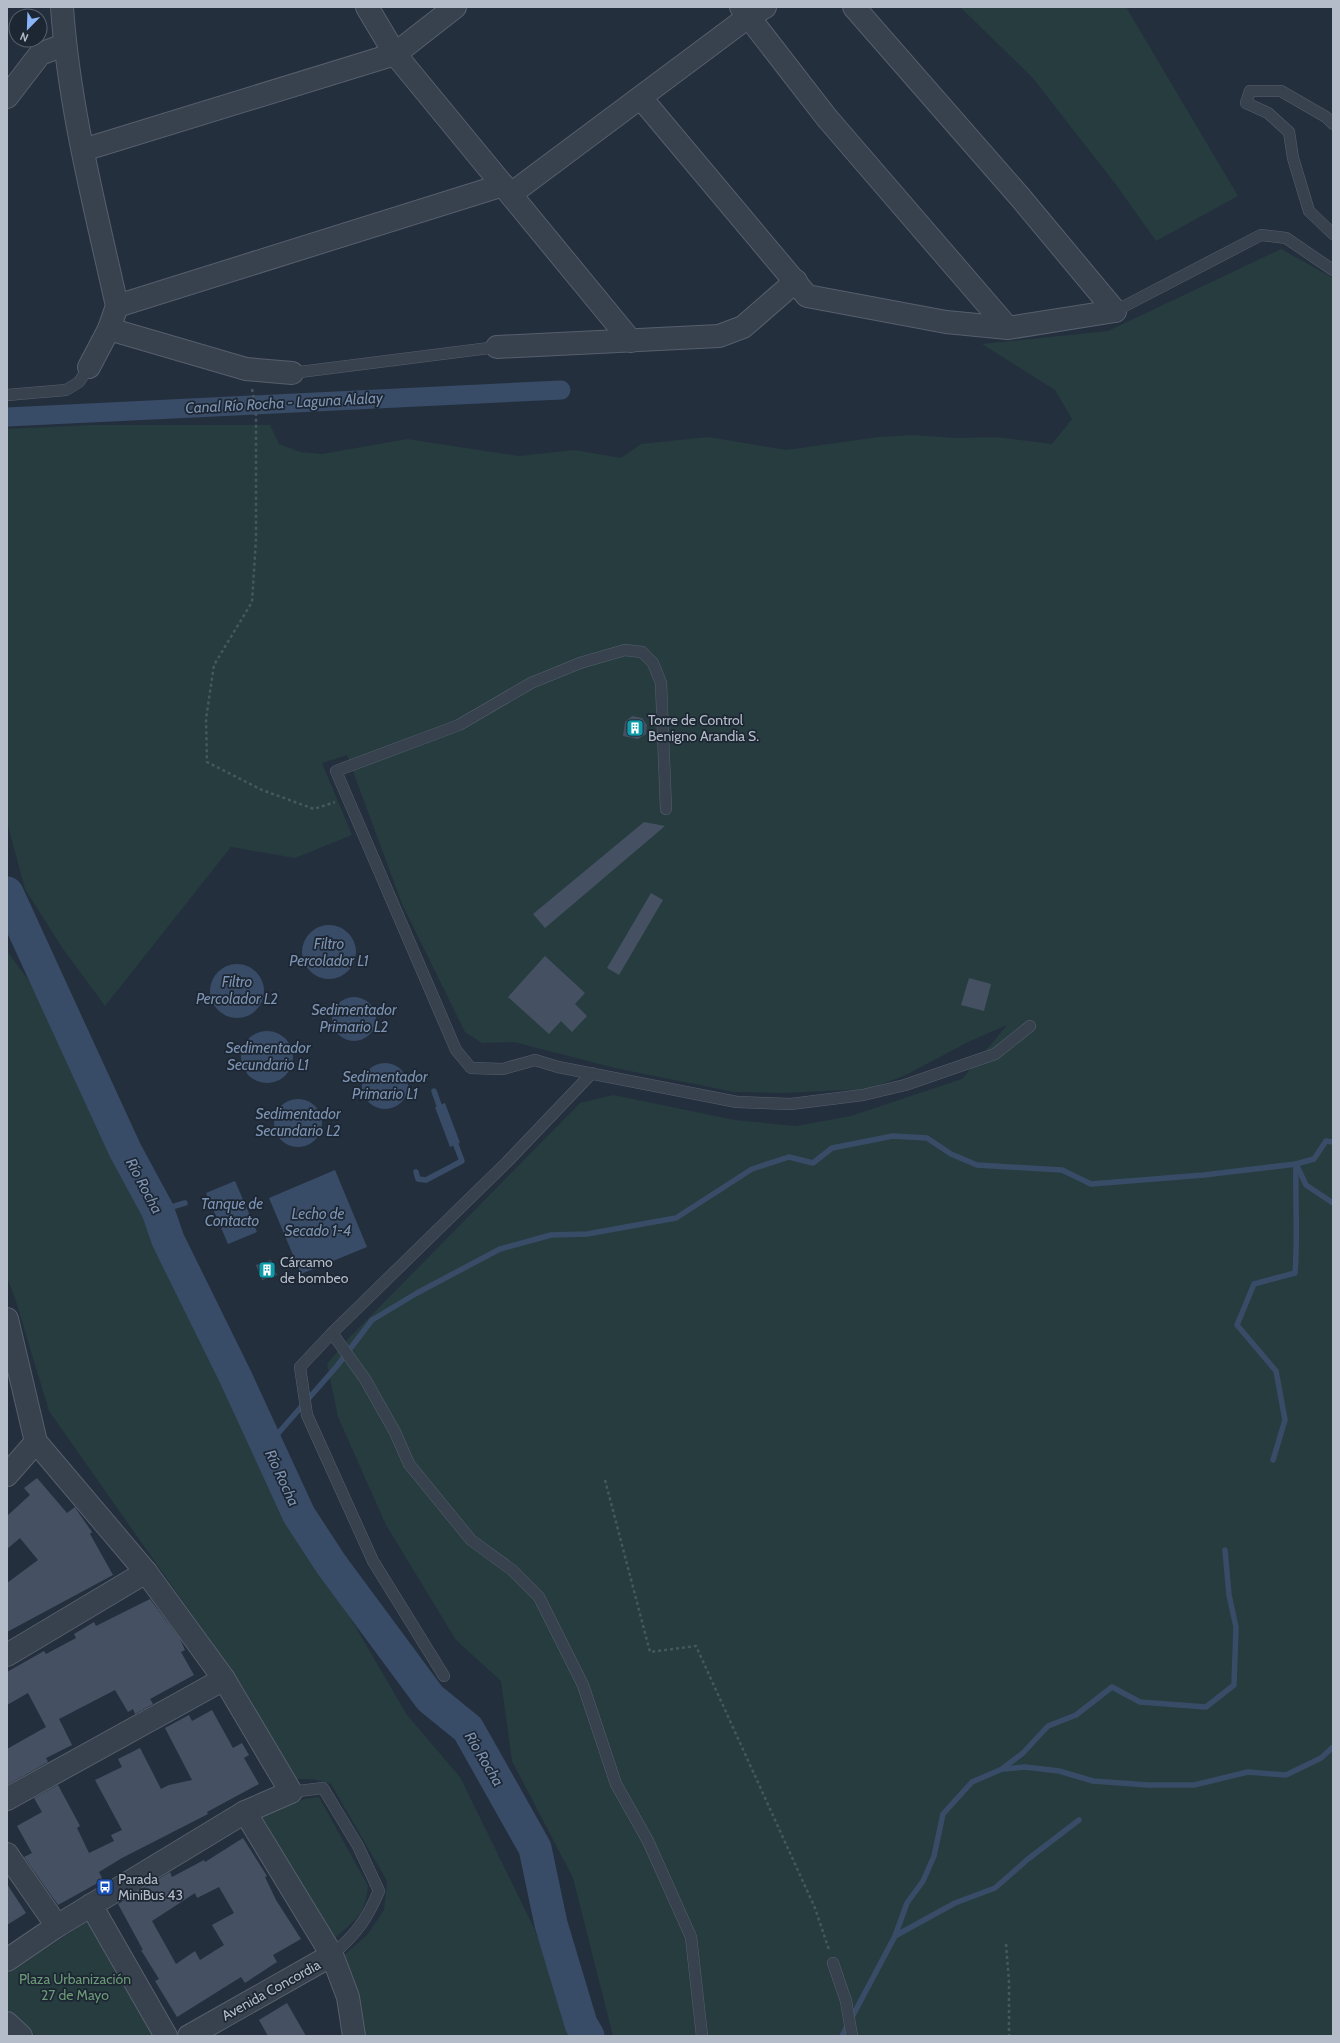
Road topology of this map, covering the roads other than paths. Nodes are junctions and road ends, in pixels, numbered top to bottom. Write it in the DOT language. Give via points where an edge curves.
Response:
graph roads {
  1 [pos="62,7"];
  2 [pos="367,7"];
  3 [pos="455,7"];
  4 [pos="854,7"];
  5 [pos="752,10"];
  6 [pos="64,45"];
  7 [pos="395,54"];
  8 [pos="7,97"];
  9 [pos="641,98"];
  10 [pos="1333,124"];
  11 [pos="83,150"];
  12 [pos="507,190"];
  13 [pos="1333,234"];
  14 [pos="1333,270"];
  15 [pos="796,282"];
  16 [pos="117,306"];
  17 [pos="1115,311"];
  18 [pos="109,328"];
  19 [pos="1008,328"];
  20 [pos="631,341"];
  21 [pos="497,347"];
  22 [pos="90,367"];
  23 [pos="292,373"];
  24 [pos="7,395"];
  25 [pos="666,809"];
  26 [pos="1030,1026"];
  27 [pos="592,1073"];
  28 [pos="7,1319"];
  29 [pos="332,1333"];
  30 [pos="36,1442"];
  31 [pos="7,1475"];
  32 [pos="146,1572"];
  33 [pos="7,1655"];
  34 [pos="444,1676"];
  35 [pos="224,1680"];
  36 [pos="291,1792"];
  37 [pos="7,1799"];
  38 [pos="245,1812"];
  39 [pos="7,1854"];
  40 [pos="91,1905"];
  41 [pos="57,1926"];
  42 [pos="332,1955"];
  43 [pos="7,1960"];
  44 [pos="833,1964"];
  45 [pos="7,2023"];
  46 [pos="20,2036"];
  47 [pos="166,2036"];
  48 [pos="189,2036"];
  49 [pos="354,2036"];
  50 [pos="702,2036"];
  51 [pos="852,2036"];
  1 -- 6 [label="street"];
  2 -- 7 [label="street"];
  3 -- 7 [label="street"];
  4 -- 17 [label="street" via="1020,197"];
  5 -- 9 [label="street"];
  5 -- 19 [label="street" via="828,118"];
  6 -- 8 [label="street" via="40,54"];
  6 -- 11 [label="street"];
  7 -- 11 [label="street"];
  7 -- 12 [label="street"];
  9 -- 12 [label="street"];
  9 -- 15 [label="street"];
  10 -- 13 [label="lane" via="1326,117 1282,91 1250,91 1246,103 1268,113 1289,132 1293,158 1309,211"];
  11 -- 16 [label="street"];
  12 -- 16 [label="street"];
  12 -- 20 [label="street"];
  14 -- 17 [label="lane" via="1286,238 1261,235"];
  15 -- 19 [label="street" via="807,296 946,322"];
  15 -- 20 [label="street" via="743,327 719,336"];
  16 -- 18 [label="street"];
  17 -- 19 [label="street"];
  18 -- 22 [label="street"];
  18 -- 23 [label="street" via="246,369"];
  20 -- 21 [label="street"];
  21 -- 23 [label="lane"];
  22 -- 24 [label="lane" via="79,382 66,390"];
  25 -- 27 [label="lane" via="661,683 653,663 642,652 625,650 580,663 531,683 459,725 336,771 456,1050 470,1068 503,1069 534,1060"];
  26 -- 27 [label="lane" via="994,1054 904,1085 863,1095 792,1104 737,1102"];
  27 -- 29 [label="lane" via="507,1162"];
  28 -- 30 [label="street"];
  29 -- 34 [label="lane" via="300,1367 307,1414 373,1561"];
  29 -- 50 [label="lane" via="365,1379 395,1432 409,1464 471,1540 512,1570 539,1597 583,1685 616,1784 648,1841 691,1937"];
  30 -- 31 [label="street"];
  30 -- 32 [label="street"];
  32 -- 33 [label="street"];
  32 -- 35 [label="street"];
  35 -- 36 [label="street"];
  35 -- 37 [label="street"];
  36 -- 38 [label="street"];
  36 -- 42 [label="lane" via="323,1788 358,1846 379,1891 369,1914 352,1938"];
  38 -- 40 [label="street"];
  38 -- 42 [label="street"];
  39 -- 41 [label="street"];
  40 -- 41 [label="street"];
  40 -- 47 [label="street"];
  41 -- 43 [label="street"];
  42 -- 48 [label="street, Avenida Concordia"];
  42 -- 49 [label="street" via="348,1997"];
  44 -- 51 [label="lane" via="846,2001"];
  45 -- 46 [label="street"];
}
